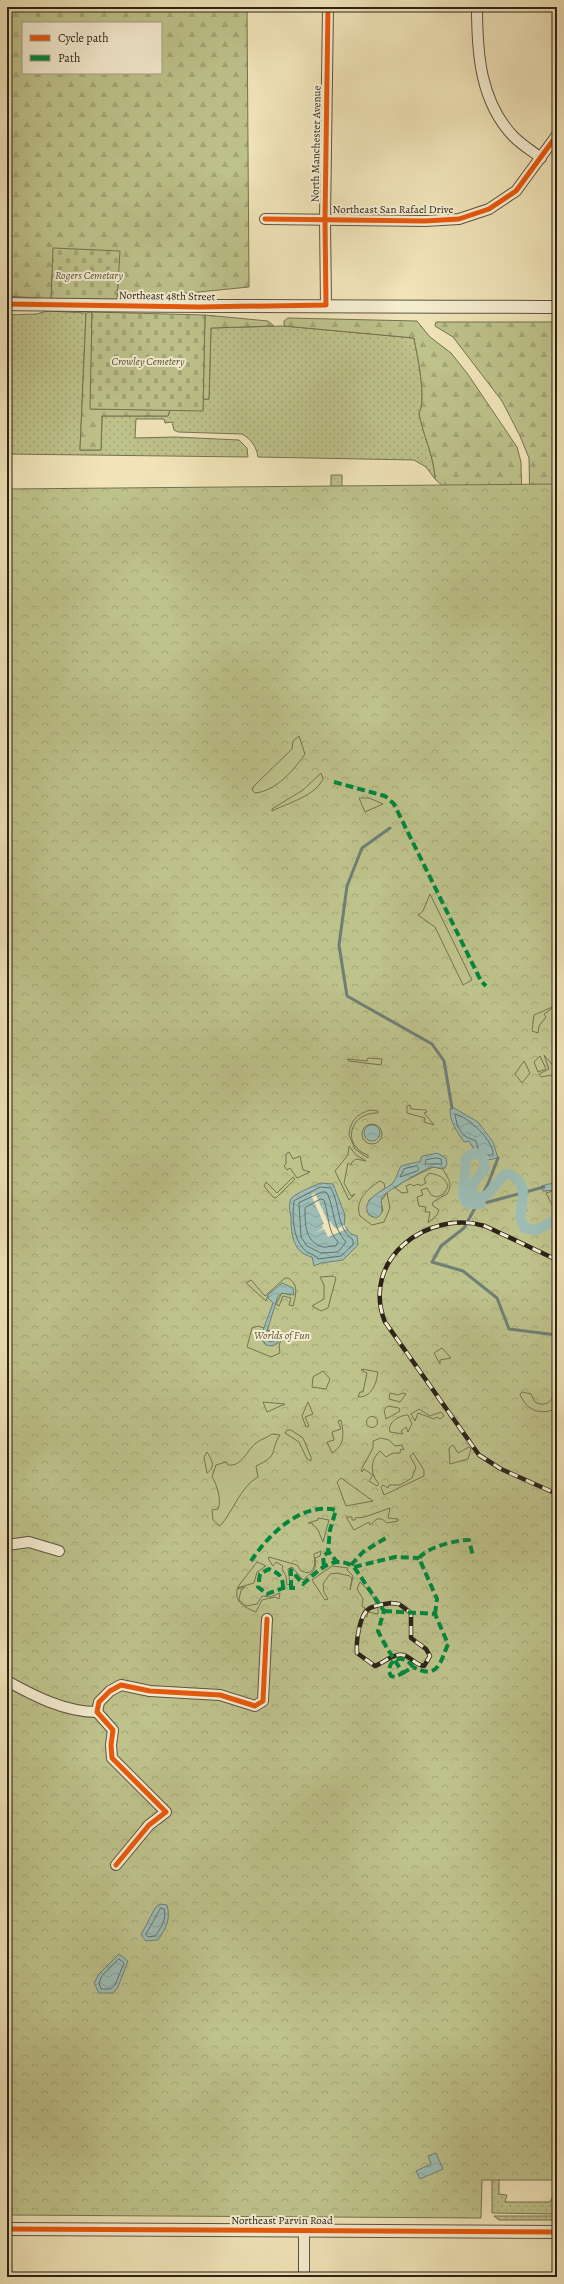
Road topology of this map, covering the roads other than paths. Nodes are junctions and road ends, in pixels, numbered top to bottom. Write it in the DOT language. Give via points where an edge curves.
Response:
graph roads {
  1 [pos="328,7"];
  2 [pos="477,7"];
  3 [pos="557,135"];
  4 [pos="541,158"];
  5 [pos="266,219"];
  6 [pos="325,220"];
  7 [pos="7,304"];
  8 [pos="326,305"];
  9 [pos="557,308"];
  10 [pos="7,1545"];
  11 [pos="59,1551"];
  12 [pos="267,1619"];
  13 [pos="7,1681"];
  14 [pos="97,1712"];
  15 [pos="116,1865"];
  16 [pos="7,2229"];
  17 [pos="304,2230"];
  18 [pos="557,2232"];
  19 [pos="304,2277"];
  1 -- 6 [label="street, North Manchester Avenue"];
  2 -- 4 [label="street" via="480,62 492,106 514,136"];
  3 -- 4 [label="street, Northeast San Rafael Drive"];
  4 -- 6 [label="street, Northeast San Rafael Drive" via="516,191 489,209 459,219"];
  5 -- 6 [label="street, Northeast San Rafael Drive"];
  6 -- 8 [label="street, North Manchester Avenue"];
  7 -- 8 [label="street, Northeast 48th Street" via="200,307"];
  8 -- 9 [label="street, Northeast 48th Street"];
  10 -- 11 [label="street" via="29,1542"];
  12 -- 14 [label="street" via="262,1701 255,1706 220,1695 150,1691 121,1685 99,1702"];
  13 -- 14 [label="street" via="60,1706"];
  14 -- 15 [label="street" via="113,1730 112,1758 166,1812 149,1825"];
  16 -- 17 [label="street, Northeast Parvin Road"];
  17 -- 18 [label="street, Northeast Parvin Road"];
  17 -- 19 [label="street"];
}
